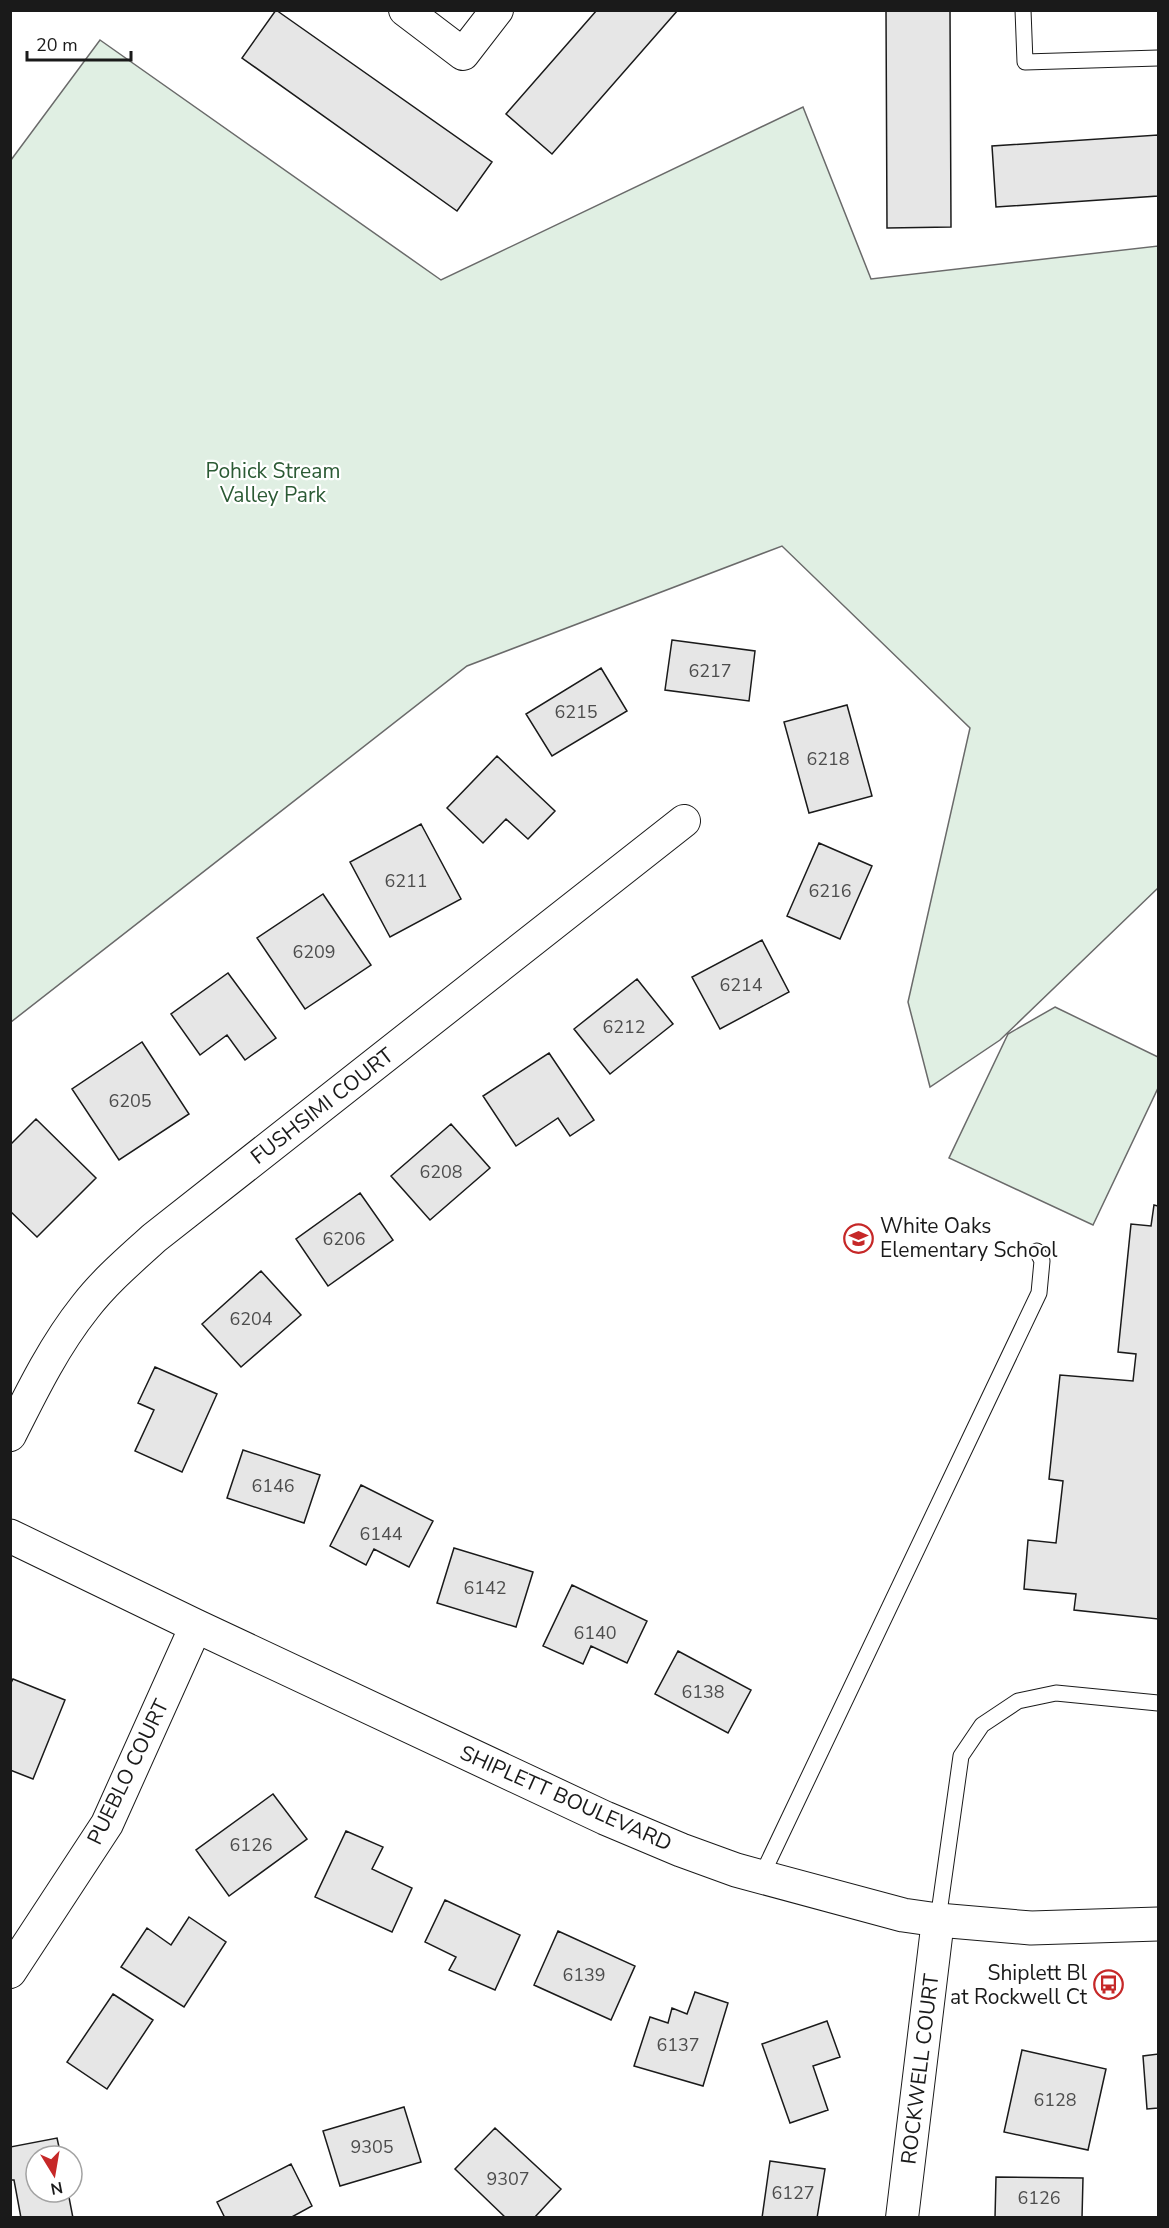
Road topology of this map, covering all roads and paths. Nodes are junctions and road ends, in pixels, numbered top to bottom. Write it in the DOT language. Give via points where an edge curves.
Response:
graph roads {
  1 [pos="405,10"];
  2 [pos="497,10"];
  3 [pos="1023,10"];
  4 [pos="1158,58"];
  5 [pos="684,821"];
  6 [pos="1037,1251"];
  7 [pos="10,1435"];
  8 [pos="10,1536"];
  9 [pos="196,1626"];
  10 [pos="1158,1703"];
  11 [pos="760,1877"];
  12 [pos="938,1920"];
  13 [pos="1158,1923"];
  14 [pos="10,1972"];
  15 [pos="902,2217"];
  1 -- 2 [label="street" via="464,54"];
  3 -- 4 [label="lane" via="1025,62"];
  5 -- 7 [label="street, FUSHSIMI COURT" via="122,1267 85,1306 54,1351"];
  6 -- 11 [label="lane" via="1042,1261 1039,1293"];
  8 -- 9 [label="street, SHIPLETT BOULEVARD"];
  9 -- 11 [label="street, SHIPLETT BOULEVARD" via="605,1818"];
  9 -- 14 [label="street, PUEBLO COURT" via="107,1824"];
  10 -- 12 [label="lane" via="1056,1692 1018,1701 982,1725 961,1756"];
  11 -- 12 [label="street, SHIPLETT BOULEVARD" via="903,1915"];
  12 -- 13 [label="street, SHIPLETT BOULEVARD" via="1030,1928"];
  12 -- 15 [label="street, ROCKWELL COURT"];
}
